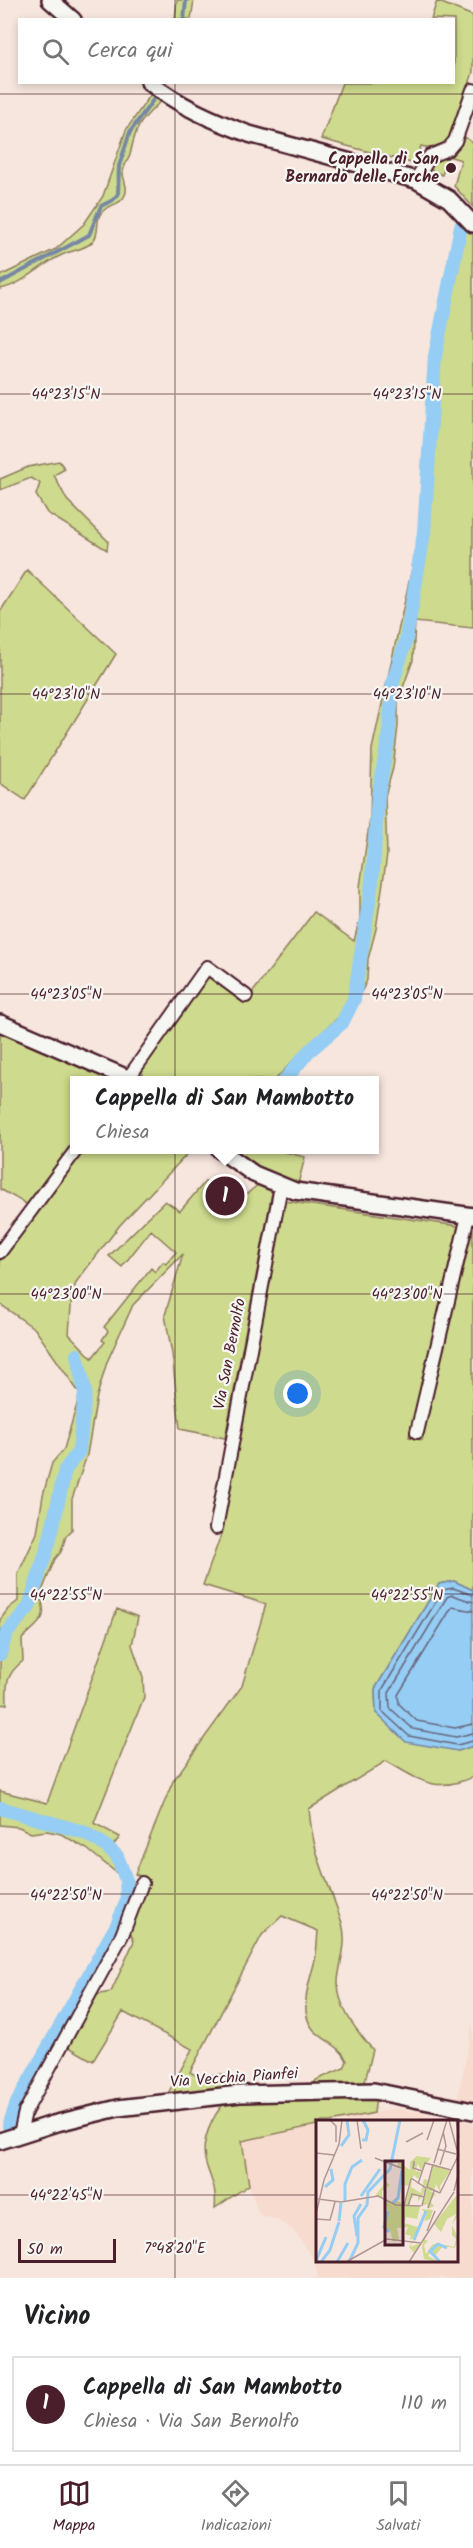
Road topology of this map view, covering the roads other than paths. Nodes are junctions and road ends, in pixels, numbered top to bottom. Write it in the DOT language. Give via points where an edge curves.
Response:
graph roads {
  1 [pos="50,0"];
  2 [pos="71,18"];
  3 [pos="157,88"];
  4 [pos="473,90"];
  5 [pos="416,180"];
  6 [pos="473,224"];
  7 [pos="246,996"];
  8 [pos="0,1023"];
  9 [pos="120,1076"];
  10 [pos="132,1076"];
  11 [pos="72,1154"];
  12 [pos="227,1154"];
  13 [pos="281,1186"];
  14 [pos="471,1216"];
  15 [pos="0,1252"];
  16 [pos="417,1432"];
  17 [pos="216,1528"];
  18 [pos="142,1883"];
  19 [pos="473,2111"];
  20 [pos="20,2134"];
  21 [pos="0,2141"];
  1 -- 2 [label="street"];
  3 -- 5 [label="street" via="201,115 249,134"];
  4 -- 5 [label="street" via="454,141 448,149 427,160"];
  5 -- 6 [label="street" via="449,199"];
  7 -- 10 [label="street" via="207,967"];
  8 -- 9 [label="street"];
  11 -- 15 [label="street"];
  12 -- 13 [label="street" via="249,1171"];
  13 -- 14 [label="street" via="310,1194"];
  13 -- 17 [label="street, Via San Bernolfo"];
  14 -- 16 [label="street"];
  18 -- 20 [label="street" via="122,1935 25,2112"];
  19 -- 20 [label="street, Via Vecchia Pianfei" via="374,2091 251,2093 136,2104"];
  20 -- 21 [label="street, Via Vecchia Pianfei"];
}
